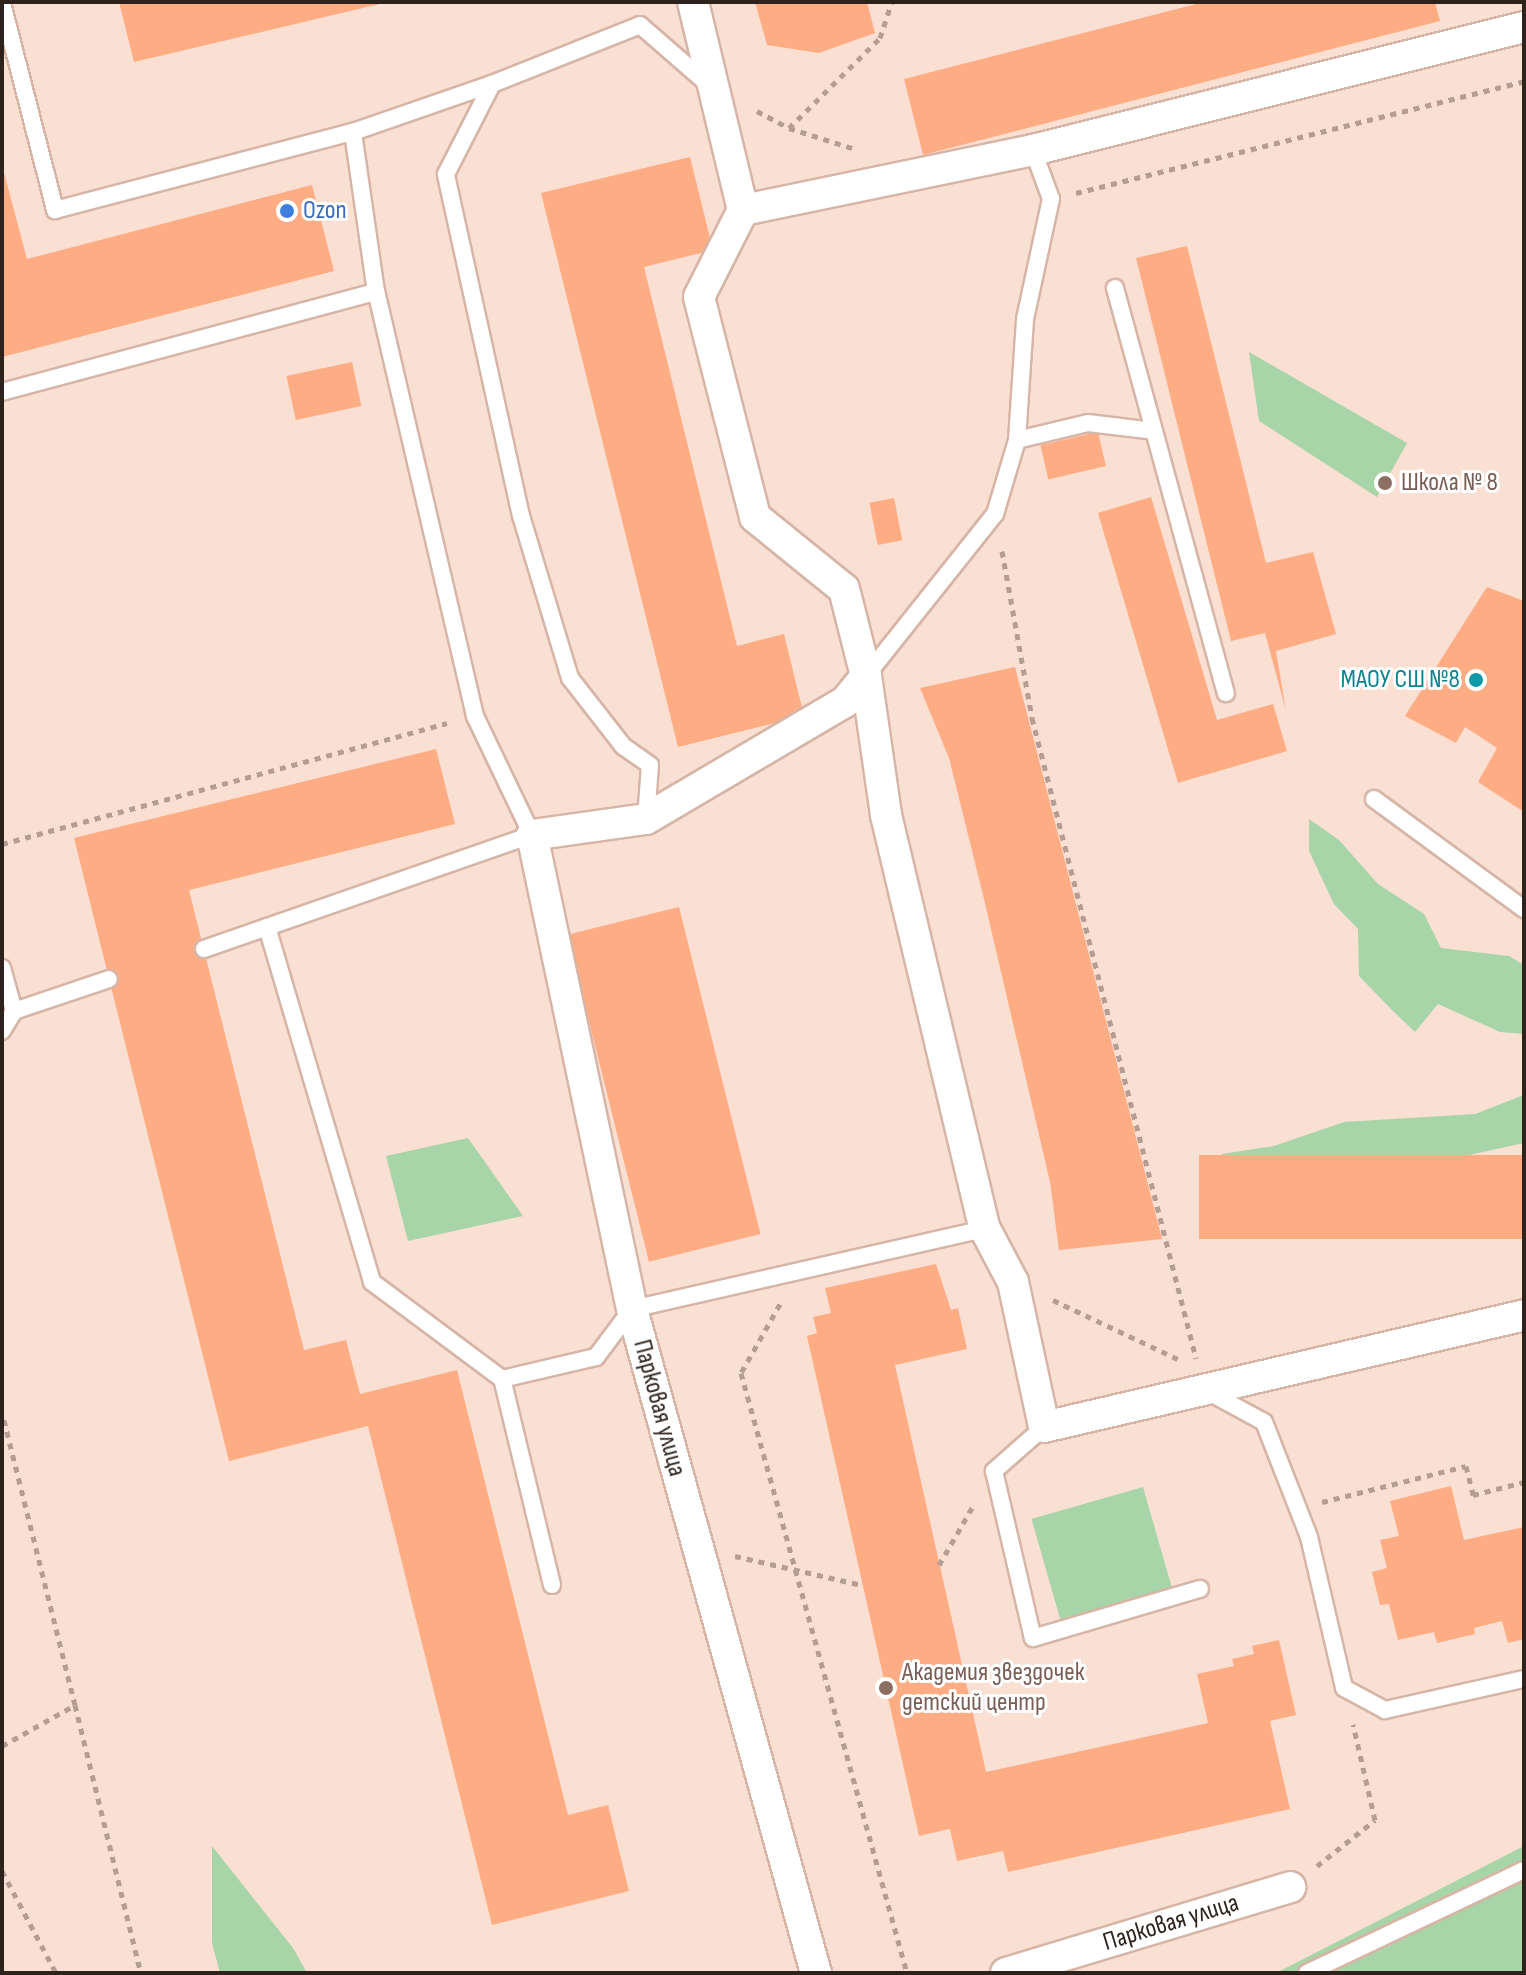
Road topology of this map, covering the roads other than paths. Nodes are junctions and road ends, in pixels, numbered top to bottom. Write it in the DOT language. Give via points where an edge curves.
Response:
graph roads {
  1 [pos="693,2"];
  2 [pos="2,3"];
  3 [pos="1524,27"];
  4 [pos="492,84"];
  5 [pos="714,88"];
  6 [pos="353,132"];
  7 [pos="1033,150"];
  8 [pos="743,210"];
  9 [pos="1115,288"];
  10 [pos="376,292"];
  11 [pos="2,392"];
  12 [pos="1154,431"];
  13 [pos="1017,440"];
  14 [pos="866,676"];
  15 [pos="1226,693"];
  16 [pos="1374,799"];
  17 [pos="646,819"];
  18 [pos="532,835"];
  19 [pos="1524,909"];
  20 [pos="267,927"];
  21 [pos="204,949"];
  22 [pos="2,968"];
  23 [pos="109,979"];
  24 [pos="14,1011"];
  25 [pos="2,1031"];
  26 [pos="985,1229"];
  27 [pos="632,1309"];
  28 [pos="1524,1315"];
  29 [pos="502,1379"];
  30 [pos="1204,1390"];
  31 [pos="1044,1427"];
  32 [pos="552,1585"];
  33 [pos="1200,1589"];
  34 [pos="1524,1679"];
  35 [pos="1524,1870"];
  36 [pos="1290,1887"];
  37 [pos="816,1973"];
  38 [pos="1006,1973"];
  39 [pos="1307,1973"];
  1 -- 5 [label="street"];
  2 -- 6 [label="lane" via="55,210"];
  3 -- 7 [label="street"];
  4 -- 5 [label="lane" via="640,25"];
  4 -- 6 [label="lane"];
  4 -- 17 [label="lane" via="446,174 521,516 565,663 570,678 623,746 650,765"];
  5 -- 8 [label="street"];
  6 -- 10 [label="lane"];
  7 -- 8 [label="street"];
  7 -- 13 [label="lane" via="1051,199 1025,319"];
  8 -- 14 [label="street" via="699,297 755,517 844,589"];
  9 -- 12 [label="lane"];
  10 -- 11 [label="lane"];
  10 -- 18 [label="lane" via="475,716"];
  12 -- 13 [label="lane" via="1088,423"];
  12 -- 15 [label="lane"];
  13 -- 14 [label="lane" via="995,514"];
  14 -- 17 [label="street" via="845,702"];
  14 -- 26 [label="street" via="886,815"];
  16 -- 19 [label="lane"];
  17 -- 18 [label="street"];
  18 -- 20 [label="lane"];
  18 -- 27 [label="street, Парковая улица"];
  20 -- 21 [label="lane"];
  20 -- 29 [label="lane" via="372,1282"];
  22 -- 24 [label="lane"];
  23 -- 24 [label="lane"];
  24 -- 25 [label="lane"];
  26 -- 27 [label="lane"];
  26 -- 31 [label="street" via="1013,1282"];
  27 -- 29 [label="lane" via="596,1357"];
  27 -- 37 [label="street, Парковая улица"];
  28 -- 30 [label="street"];
  29 -- 32 [label="lane"];
  30 -- 31 [label="street"];
  30 -- 34 [label="lane" via="1264,1422 1309,1537 1344,1688 1385,1710"];
  31 -- 33 [label="lane" via="994,1471 1033,1638"];
  35 -- 39 [label="lane"];
  36 -- 38 [label="street, Парковая улица"];
}
